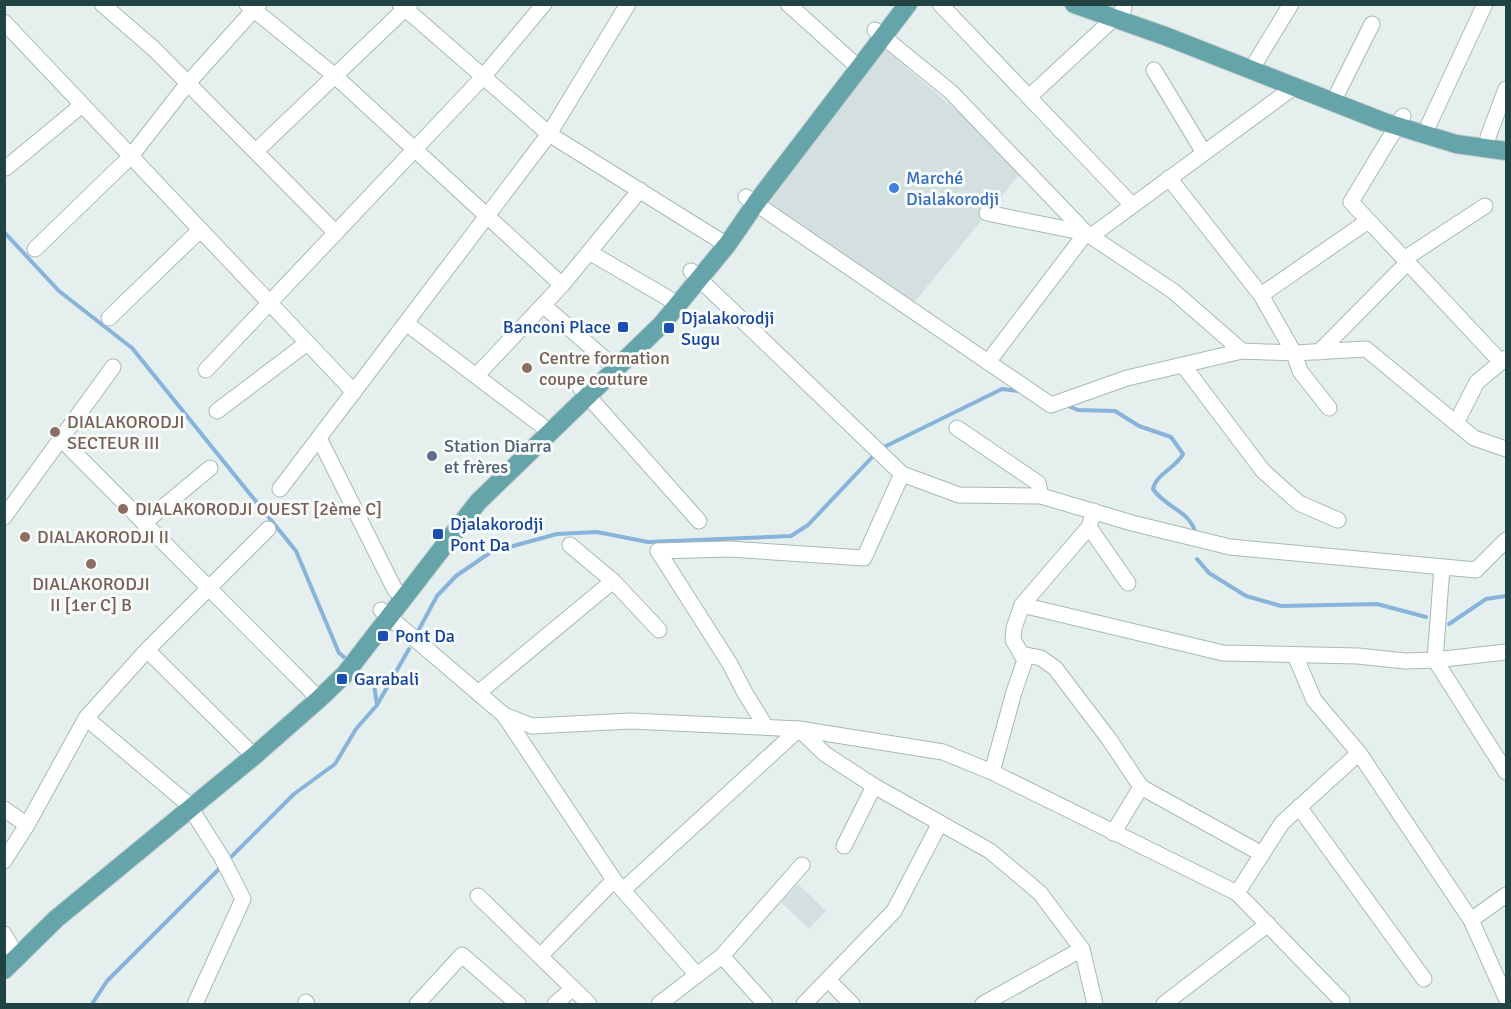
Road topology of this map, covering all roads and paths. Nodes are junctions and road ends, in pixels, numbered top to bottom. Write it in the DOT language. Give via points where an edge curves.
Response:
graph roads {
  1 [pos="102,4"];
  2 [pos="544,4"];
  3 [pos="628,4"];
  4 [pos="788,4"];
  5 [pos="895,4"];
  6 [pos="908,4"];
  7 [pos="940,4"];
  8 [pos="1074,4"];
  9 [pos="1291,4"];
  10 [pos="1485,4"];
  11 [pos="253,6"];
  12 [pos="405,6"];
  13 [pos="1118,9"];
  14 [pos="4,22"];
  15 [pos="1372,24"];
  16 [pos="879,33"];
  17 [pos="1257,60"];
  18 [pos="855,64"];
  19 [pos="1154,70"];
  20 [pos="335,76"];
  21 [pos="483,77"];
  22 [pos="188,83"];
  23 [pos="1294,87"];
  24 [pos="1506,89"];
  25 [pos="1338,92"];
  26 [pos="1029,97"];
  27 [pos="82,105"];
  28 [pos="1400,121"];
  29 [pos="1429,124"];
  30 [pos="549,134"];
  31 [pos="1497,138"];
  32 [pos="415,150"];
  33 [pos="256,151"];
  34 [pos="1506,151"];
  35 [pos="1204,153"];
  36 [pos="131,156"];
  37 [pos="6,168"];
  38 [pos="1169,178"];
  39 [pos="640,190"];
  40 [pos="751,200"];
  41 [pos="1132,205"];
  42 [pos="1485,206"];
  43 [pos="987,213"];
  44 [pos="487,217"];
  45 [pos="1368,221"];
  46 [pos="200,230"];
  47 [pos="336,233"];
  48 [pos="1089,235"];
  49 [pos="722,241"];
  50 [pos="35,249"];
  51 [pos="589,252"];
  52 [pos="1406,261"];
  53 [pos="695,275"];
  54 [pos="562,285"];
  55 [pos="1261,295"];
  56 [pos="673,301"];
  57 [pos="270,303"];
  58 [pos="543,305"];
  59 [pos="109,318"];
  60 [pos="406,323"];
  61 [pos="307,343"];
  62 [pos="1242,351"];
  63 [pos="1320,352"];
  64 [pos="1294,353"];
  65 [pos="1504,360"];
  66 [pos="607,361"];
  67 [pos="988,362"];
  68 [pos="1183,365"];
  69 [pos="113,367"];
  70 [pos="206,370"];
  71 [pos="476,376"];
  72 [pos="354,392"];
  73 [pos="584,392"];
  74 [pos="1329,408"];
  75 [pos="217,411"];
  76 [pos="1456,423"];
  77 [pos="541,425"];
  78 [pos="957,428"];
  79 [pos="319,438"];
  80 [pos="61,439"];
  81 [pos="1506,449"];
  82 [pos="210,468"];
  83 [pos="902,474"];
  84 [pos="280,489"];
  85 [pos="1041,495"];
  86 [pos="1094,511"];
  87 [pos="4,517"];
  88 [pos="1338,520"];
  89 [pos="699,521"];
  90 [pos="144,523"];
  91 [pos="1089,527"];
  92 [pos="267,529"];
  93 [pos="1506,540"];
  94 [pos="570,545"];
  95 [pos="1442,567"];
  96 [pos="613,581"];
  97 [pos="1128,583"];
  98 [pos="209,588"];
  99 [pos="400,593"];
  100 [pos="1022,605"];
  101 [pos="385,613"];
  102 [pos="659,630"];
  103 [pos="147,650"];
  104 [pos="1506,652"];
  105 [pos="1022,654"];
  106 [pos="1295,655"];
  107 [pos="1435,660"];
  108 [pos="478,693"];
  109 [pos="316,696"];
  110 [pos="504,715"];
  111 [pos="86,718"];
  112 [pos="766,727"];
  113 [pos="799,729"];
  114 [pos="252,753"];
  115 [pos="1359,753"];
  116 [pos="992,772"];
  117 [pos="1506,772"];
  118 [pos="874,786"];
  119 [pos="1141,787"];
  120 [pos="189,806"];
  121 [pos="1299,807"];
  122 [pos="4,809"];
  123 [pos="940,823"];
  124 [pos="27,825"];
  125 [pos="1113,833"];
  126 [pos="844,846"];
  127 [pos="1262,854"];
  128 [pos="4,861"];
  129 [pos="802,865"];
  130 [pos="619,885"];
  131 [pos="1238,893"];
  132 [pos="1506,895"];
  133 [pos="478,896"];
  134 [pos="1471,920"];
  135 [pos="1268,924"];
  136 [pos="1082,949"];
  137 [pos="9,954"];
  138 [pos="541,955"];
  139 [pos="722,956"];
  140 [pos="1501,970"];
  141 [pos="697,975"];
  142 [pos="1424,979"];
  143 [pos="828,980"];
  144 [pos="573,987"];
  145 [pos="1506,998"];
  146 [pos="1342,1001"];
  147 [pos="195,1005"];
  148 [pos="417,1005"];
  149 [pos="518,1005"];
  150 [pos="555,1005"];
  151 [pos="590,1005"];
  152 [pos="659,1005"];
  153 [pos="765,1005"];
  154 [pos="804,1005"];
  155 [pos="852,1005"];
  156 [pos="983,1005"];
  157 [pos="1095,1005"];
  158 [pos="1164,1005"];
  1 -- 22 [label="street"];
  2 -- 21 [label="street"];
  3 -- 30 [label="street"];
  4 -- 18 [label="street"];
  5 -- 16 [label="main road"];
  6 -- 16 [label="main road"];
  7 -- 26 [label="street"];
  8 -- 13 [label="main road"];
  9 -- 17 [label="street"];
  10 -- 29 [label="street"];
  11 -- 20 [label="street"];
  11 -- 22 [label="street"];
  12 -- 20 [label="street"];
  12 -- 21 [label="street"];
  13 -- 17 [label="main road"];
  13 -- 23 [label="main road"];
  13 -- 26 [label="street"];
  14 -- 27 [label="street"];
  15 -- 25 [label="street"];
  16 -- 18 [label="main road"];
  16 -- 48 [label="street" via="951,92"];
  17 -- 25 [label="main road"];
  18 -- 40 [label="main road"];
  19 -- 35 [label="street"];
  20 -- 32 [label="street"];
  20 -- 33 [label="street"];
  21 -- 30 [label="street"];
  21 -- 32 [label="street"];
  22 -- 33 [label="street"];
  22 -- 36 [label="street"];
  23 -- 28 [label="main road"];
  23 -- 35 [label="street"];
  24 -- 31 [label="street"];
  25 -- 28 [label="main road"];
  26 -- 41 [label="street"];
  27 -- 36 [label="street"];
  27 -- 37 [label="street"];
  28 -- 29 [label="main road"];
  28 -- 34 [label="main road" via="1456,144"];
  28 -- 45 [label="street" via="1351,202"];
  29 -- 31 [label="main road"];
  30 -- 39 [label="street"];
  30 -- 44 [label="street"];
  32 -- 44 [label="street"];
  32 -- 47 [label="street"];
  33 -- 47 [label="street"];
  35 -- 38 [label="street"];
  36 -- 46 [label="street"];
  36 -- 50 [label="street"];
  38 -- 41 [label="street"];
  38 -- 55 [label="street"];
  39 -- 49 [label="street"];
  39 -- 51 [label="street"];
  40 -- 49 [label="main road"];
  40 -- 67 [label="street"];
  41 -- 48 [label="street"];
  42 -- 52 [label="street"];
  43 -- 48 [label="street"];
  44 -- 54 [label="street"];
  44 -- 60 [label="street"];
  45 -- 52 [label="street"];
  45 -- 55 [label="street"];
  46 -- 57 [label="street"];
  46 -- 59 [label="street"];
  47 -- 57 [label="street"];
  48 -- 62 [label="street" via="1173,291"];
  48 -- 67 [label="street"];
  49 -- 53 [label="main road"];
  51 -- 54 [label="street"];
  51 -- 56 [label="street"];
  52 -- 63 [label="street"];
  52 -- 65 [label="street"];
  53 -- 56 [label="main road"];
  53 -- 83 [label="street"];
  54 -- 58 [label="street"];
  55 -- 64 [label="street"];
  56 -- 66 [label="main road"];
  56 -- 73 [label="main road" via="661,325"];
  57 -- 61 [label="street"];
  57 -- 70 [label="street"];
  58 -- 66 [label="street"];
  58 -- 71 [label="street"];
  60 -- 71 [label="street"];
  60 -- 72 [label="street"];
  61 -- 72 [label="street"];
  61 -- 75 [label="street"];
  62 -- 64 [label="street"];
  62 -- 68 [label="street"];
  63 -- 64 [label="street"];
  63 -- 76 [label="street" via="1366,349"];
  64 -- 74 [label="street" via="1300,371"];
  65 -- 76 [label="street" via="1477,381"];
  66 -- 73 [label="main road"];
  67 -- 68 [label="street" via="1051,405 1127,378"];
  68 -- 88 [label="street" via="1263,471 1299,503"];
  69 -- 80 [label="street"];
  71 -- 77 [label="street"];
  72 -- 79 [label="street"];
  73 -- 77 [label="main road"];
  73 -- 89 [label="street"];
  73 -- 99 [label="main road" via="477,502"];
  76 -- 81 [label="street" via="1474,438"];
  77 -- 99 [label="main road" via="469,494"];
  78 -- 85 [label="street" via="1038,483"];
  79 -- 84 [label="street"];
  79 -- 99 [label="street"];
  80 -- 87 [label="street"];
  80 -- 90 [label="street"];
  82 -- 90 [label="street"];
  83 -- 85 [label="street" via="959,495"];
  83 -- 112 [label="street" via="864,558 729,549 657,551"];
  85 -- 86 [label="street"];
  86 -- 91 [label="street"];
  86 -- 95 [label="street" via="1230,547"];
  90 -- 98 [label="street"];
  91 -- 97 [label="street"];
  91 -- 100 [label="street"];
  92 -- 98 [label="street"];
  93 -- 95 [label="street" via="1476,570"];
  94 -- 96 [label="street"];
  95 -- 107 [label="street"];
  96 -- 102 [label="street"];
  96 -- 108 [label="street"];
  98 -- 103 [label="street"];
  98 -- 109 [label="street"];
  99 -- 101 [label="main road"];
  100 -- 105 [label="street" via="1013,640"];
  100 -- 106 [label="street" via="1223,653"];
  101 -- 108 [label="street"];
  101 -- 109 [label="main road" via="342,671"];
  103 -- 111 [label="street"];
  103 -- 114 [label="street"];
  104 -- 107 [label="street"];
  105 -- 116 [label="street" via="1025,660"];
  105 -- 119 [label="street" via="1041,658 1055,668"];
  106 -- 107 [label="street"];
  106 -- 115 [label="street" via="1314,700"];
  107 -- 117 [label="street"];
  108 -- 110 [label="street"];
  109 -- 114 [label="main road"];
  110 -- 112 [label="street" via="532,726 631,721"];
  110 -- 130 [label="street"];
  111 -- 120 [label="street"];
  111 -- 124 [label="street"];
  112 -- 113 [label="street"];
  113 -- 116 [label="street" via="944,752"];
  113 -- 118 [label="street" via="825,754"];
  113 -- 130 [label="street"];
  114 -- 120 [label="main road"];
  115 -- 121 [label="street"];
  115 -- 134 [label="street"];
  116 -- 125 [label="street"];
  118 -- 123 [label="street"];
  118 -- 126 [label="street"];
  119 -- 125 [label="street"];
  119 -- 127 [label="street"];
  120 -- 137 [label="main road"];
  120 -- 147 [label="street" via="243,898"];
  121 -- 127 [label="street" via="1282,823"];
  121 -- 142 [label="street"];
  122 -- 124 [label="street"];
  123 -- 136 [label="street" via="990,851 1040,893"];
  123 -- 143 [label="street" via="894,911"];
  124 -- 128 [label="street"];
  125 -- 131 [label="street"];
  127 -- 131 [label="street"];
  129 -- 139 [label="street"];
  130 -- 138 [label="street"];
  130 -- 141 [label="street"];
  131 -- 135 [label="street"];
  132 -- 134 [label="street"];
  133 -- 138 [label="street"];
  134 -- 140 [label="street"];
  135 -- 146 [label="street"];
  135 -- 158 [label="street"];
  136 -- 156 [label="street"];
  136 -- 157 [label="street"];
  138 -- 144 [label="street"];
  139 -- 141 [label="street"];
  139 -- 153 [label="street"];
  140 -- 145 [label="street"];
  141 -- 152 [label="street"];
  143 -- 154 [label="street"];
  143 -- 155 [label="street"];
  144 -- 150 [label="street"];
  144 -- 151 [label="street"];
  148 -- 149 [label="street" via="462,955"];
}
